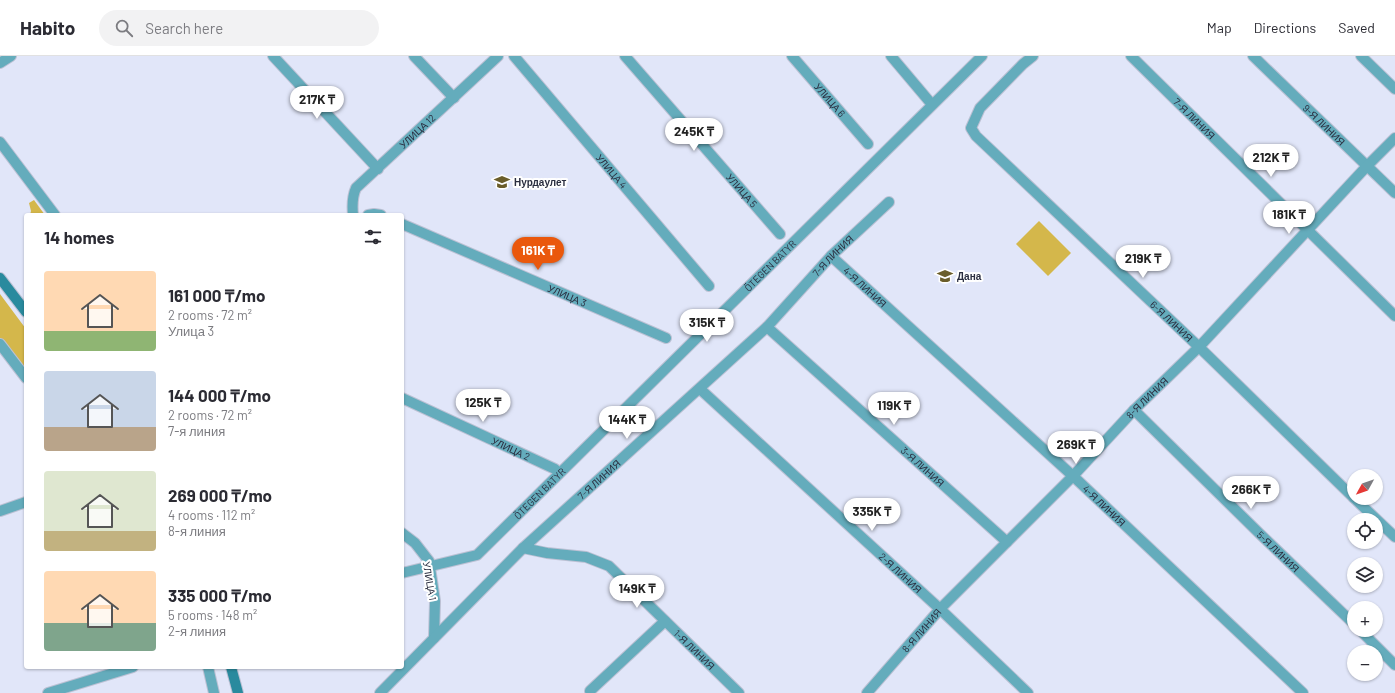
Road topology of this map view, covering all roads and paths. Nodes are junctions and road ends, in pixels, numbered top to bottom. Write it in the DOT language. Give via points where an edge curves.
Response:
graph roads {
  1 [pos="11,56"];
  2 [pos="273,56"];
  3 [pos="414,56"];
  4 [pos="497,56"];
  5 [pos="514,56"];
  6 [pos="625,56"];
  7 [pos="792,56"];
  8 [pos="891,56"];
  9 [pos="982,56"];
  10 [pos="1033,56"];
  11 [pos="1131,56"];
  12 [pos="1253,56"];
  13 [pos="1361,56"];
  14 [pos="0,63"];
  15 [pos="1395,89"];
  16 [pos="454,98"];
  17 [pos="929,101"];
  18 [pos="1395,138"];
  19 [pos="0,142"];
  20 [pos="868,144"];
  21 [pos="1367,166"];
  22 [pos="378,169"];
  23 [pos="1395,193"];
  24 [pos="889,202"];
  25 [pos="53,213"];
  26 [pos="353,213"];
  27 [pos="404,225"];
  28 [pos="1308,230"];
  29 [pos="780,234"];
  30 [pos="831,256"];
  31 [pos="0,278"];
  32 [pos="709,286"];
  33 [pos="22,301"];
  34 [pos="1395,316"];
  35 [pos="767,327"];
  36 [pos="666,338"];
  37 [pos="0,344"];
  38 [pos="1199,347"];
  39 [pos="24,375"];
  40 [pos="700,389"];
  41 [pos="404,399"];
  42 [pos="1134,410"];
  43 [pos="555,469"];
  44 [pos="1073,476"];
  45 [pos="1347,491"];
  46 [pos="24,503"];
  47 [pos="1361,505"];
  48 [pos="0,511"];
  49 [pos="404,535"];
  50 [pos="1395,538"];
  51 [pos="1006,542"];
  52 [pos="523,548"];
  53 [pos="404,573"];
  54 [pos="940,609"];
  55 [pos="1347,617"];
  56 [pos="665,621"];
  57 [pos="1367,637"];
  58 [pos="434,638"];
  59 [pos="1395,664"];
  60 [pos="126,669"];
  61 [pos="208,669"];
  62 [pos="232,669"];
  63 [pos="404,669"];
  64 [pos="404,669"];
  65 [pos="590,691"];
  66 [pos="48,693"];
  67 [pos="214,693"];
  68 [pos="238,693"];
  69 [pos="380,693"];
  70 [pos="739,693"];
  71 [pos="867,693"];
  72 [pos="1028,693"];
  73 [pos="1303,693"];
  1 -- 14 [label="street"];
  2 -- 22 [label="street"];
  3 -- 16 [label="street"];
  4 -- 16 [label="street, УЛИЦА 12"];
  5 -- 32 [label="street, УЛИЦА 4"];
  6 -- 29 [label="street, УЛИЦА 5"];
  7 -- 20 [label="street, УЛИЦА 6"];
  8 -- 17 [label="street"];
  9 -- 53 [label="street, ÖTEGEN BATYR" via="477,555"];
  10 -- 38 [label="street, 6-Я ЛИНИЯ" via="980,108 971,128 976,136"];
  11 -- 28 [label="street, 7-Я ЛИНИЯ"];
  12 -- 21 [label="street, 9-Я ЛИНИЯ"];
  13 -- 15 [label="street"];
  16 -- 22 [label="street, УЛИЦА 12"];
  18 -- 21 [label="street, 8-Я ЛИНИЯ"];
  19 -- 25 [label="street"];
  21 -- 23 [label="street, 9-Я ЛИНИЯ"];
  21 -- 28 [label="street, 8-Я ЛИНИЯ"];
  22 -- 26 [label="street, УЛИЦА 12" via="356,188"];
  24 -- 30 [label="street, 7-Я ЛИНИЯ"];
  27 -- 36 [label="street, УЛИЦА 3"];
  28 -- 34 [label="street, 7-Я ЛИНИЯ"];
  28 -- 38 [label="street, 8-Я ЛИНИЯ"];
  30 -- 35 [label="street, 7-Я ЛИНИЯ"];
  30 -- 44 [label="street, 4-Я ЛИНИЯ"];
  31 -- 33 [label="main road"];
  35 -- 40 [label="street, 7-Я ЛИНИЯ"];
  35 -- 51 [label="street, 3-Я ЛИНИЯ"];
  37 -- 39 [label="street"];
  38 -- 42 [label="street, 8-Я ЛИНИЯ"];
  38 -- 45 [label="street, 6-Я ЛИНИЯ"];
  40 -- 52 [label="street, 7-Я ЛИНИЯ"];
  40 -- 54 [label="street, 2-Я ЛИНИЯ"];
  41 -- 43 [label="street, УЛИЦА 2"];
  42 -- 44 [label="street, 8-Я ЛИНИЯ"];
  42 -- 55 [label="street, 5-Я ЛИНИЯ"];
  44 -- 51 [label="street, 8-Я ЛИНИЯ"];
  44 -- 73 [label="street, 4-Я ЛИНИЯ"];
  46 -- 48 [label="street"];
  47 -- 50 [label="street, 6-Я ЛИНИЯ"];
  49 -- 58 [label="street, УЛИЦА 1" via="415,543 429,561 435,601"];
  51 -- 54 [label="street, 8-Я ЛИНИЯ"];
  52 -- 56 [label="street, 1-Я ЛИНИЯ" via="586,557 609,566"];
  52 -- 58 [label="street, 7-Я ЛИНИЯ"];
  54 -- 71 [label="street, 8-Я ЛИНИЯ"];
  54 -- 72 [label="street, 2-Я ЛИНИЯ"];
  56 -- 65 [label="street"];
  56 -- 70 [label="street, 1-Я ЛИНИЯ"];
  57 -- 59 [label="street"];
  58 -- 63 [label="street, 7-Я ЛИНИЯ"];
  60 -- 66 [label="street"];
  61 -- 67 [label="street"];
  62 -- 68 [label="main road"];
  64 -- 69 [label="street, 7-Я ЛИНИЯ"];
}
